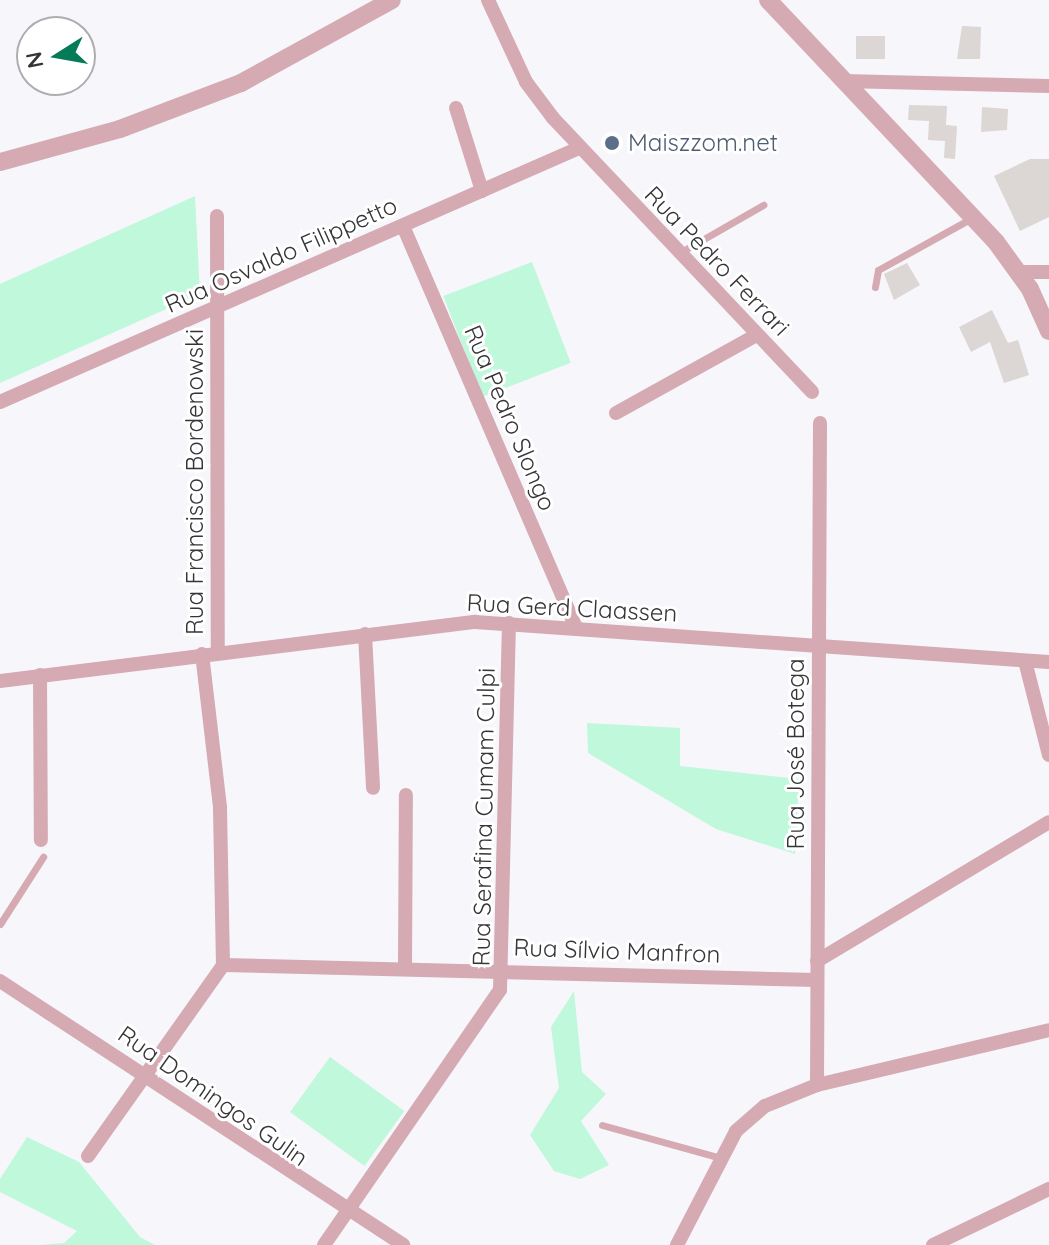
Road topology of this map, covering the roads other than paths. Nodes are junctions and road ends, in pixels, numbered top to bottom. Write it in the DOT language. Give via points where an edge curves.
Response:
graph roads {
  1 [pos="392,0"];
  2 [pos="488,0"];
  3 [pos="768,0"];
  4 [pos="843,81"];
  5 [pos="1049,86"];
  6 [pos="456,108"];
  7 [pos="579,148"];
  8 [pos="0,162"];
  9 [pos="482,191"];
  10 [pos="763,205"];
  11 [pos="217,216"];
  12 [pos="973,217"];
  13 [pos="403,226"];
  14 [pos="679,253"];
  15 [pos="1020,272"];
  16 [pos="1049,272"];
  17 [pos="875,287"];
  18 [pos="217,307"];
  19 [pos="1049,331"];
  20 [pos="757,335"];
  21 [pos="812,392"];
  22 [pos="0,402"];
  23 [pos="616,413"];
  24 [pos="820,423"];
  25 [pos="509,623"];
  26 [pos="576,628"];
  27 [pos="365,634"];
  28 [pos="819,646"];
  29 [pos="210,653"];
  30 [pos="1025,661"];
  31 [pos="1049,662"];
  32 [pos="40,675"];
  33 [pos="0,681"];
  34 [pos="1049,755"];
  35 [pos="373,788"];
  36 [pos="406,795"];
  37 [pos="1049,822"];
  38 [pos="41,840"];
  39 [pos="43,857"];
  40 [pos="0,924"];
  41 [pos="817,961"];
  42 [pos="223,965"];
  43 [pos="405,968"];
  44 [pos="504,970"];
  45 [pos="817,980"];
  46 [pos="0,981"];
  47 [pos="1049,1030"];
  48 [pos="147,1072"];
  49 [pos="817,1085"];
  50 [pos="602,1125"];
  51 [pos="88,1156"];
  52 [pos="721,1158"];
  53 [pos="1049,1189"];
  54 [pos="348,1211"];
  55 [pos="324,1245"];
  56 [pos="403,1245"];
  57 [pos="677,1245"];
  58 [pos="933,1245"];
  1 -- 8 [label="street" via="241,83 120,129"];
  2 -- 7 [label="street, Rua Pedro Ferrari" via="526,82"];
  3 -- 4 [label="street"];
  4 -- 5 [label="street"];
  4 -- 12 [label="street"];
  6 -- 9 [label="street"];
  7 -- 9 [label="street, Rua Osvaldo Filippetto"];
  7 -- 14 [label="street, Rua Pedro Ferrari"];
  9 -- 13 [label="street, Rua Osvaldo Filippetto"];
  10 -- 14 [label="lane"];
  11 -- 18 [label="street, Rua Francisco Bordenowski"];
  12 -- 15 [label="street"];
  12 -- 17 [label="lane" via="878,270"];
  13 -- 18 [label="street, Rua Osvaldo Filippetto"];
  13 -- 26 [label="street, Rua Pedro Slongo"];
  14 -- 20 [label="street, Rua Pedro Ferrari"];
  15 -- 16 [label="street"];
  15 -- 19 [label="street"];
  18 -- 22 [label="street, Rua Osvaldo Filippetto"];
  18 -- 29 [label="street, Rua Francisco Bordenowski"];
  20 -- 21 [label="street, Rua Pedro Ferrari"];
  20 -- 23 [label="street"];
  24 -- 28 [label="street, Rua José Botega"];
  25 -- 26 [label="street, Rua Gerd Claassen"];
  25 -- 27 [label="street, Rua Gerd Claassen"];
  25 -- 44 [label="street, Rua Serafina Cumam Culpi"];
  26 -- 28 [label="street, Rua Gerd Claassen"];
  27 -- 29 [label="street, Rua Gerd Claassen"];
  27 -- 35 [label="street"];
  28 -- 30 [label="street, Rua Gerd Claassen"];
  28 -- 41 [label="street, Rua José Botega"];
  29 -- 32 [label="street, Rua Gerd Claassen"];
  29 -- 42 [label="street, Rua Francisco Bordenowski"];
  30 -- 31 [label="street, Rua Gerd Claassen"];
  30 -- 34 [label="street"];
  32 -- 33 [label="street, Rua Gerd Claassen"];
  32 -- 38 [label="street"];
  36 -- 43 [label="street"];
  37 -- 41 [label="street"];
  39 -- 40 [label="lane"];
  41 -- 45 [label="street, Rua José Botega"];
  42 -- 43 [label="street, Rua Sílvio Manfron"];
  42 -- 48 [label="street"];
  43 -- 44 [label="street, Rua Sílvio Manfron"];
  44 -- 45 [label="street, Rua Sílvio Manfron"];
  44 -- 54 [label="street, Rua Serafina Cumam Culpi" via="494,1000"];
  45 -- 49 [label="street, Rua José Botega"];
  46 -- 48 [label="street, Rua Domingos Gulin"];
  47 -- 49 [label="street"];
  48 -- 51 [label="street"];
  48 -- 54 [label="street, Rua Domingos Gulin"];
  49 -- 52 [label="street" via="754,1114"];
  50 -- 52 [label="lane"];
  52 -- 57 [label="street"];
  53 -- 58 [label="street"];
  54 -- 55 [label="street, Rua Serafina Cumam Culpi"];
  54 -- 56 [label="street, Rua Domingos Gulin"];
}
